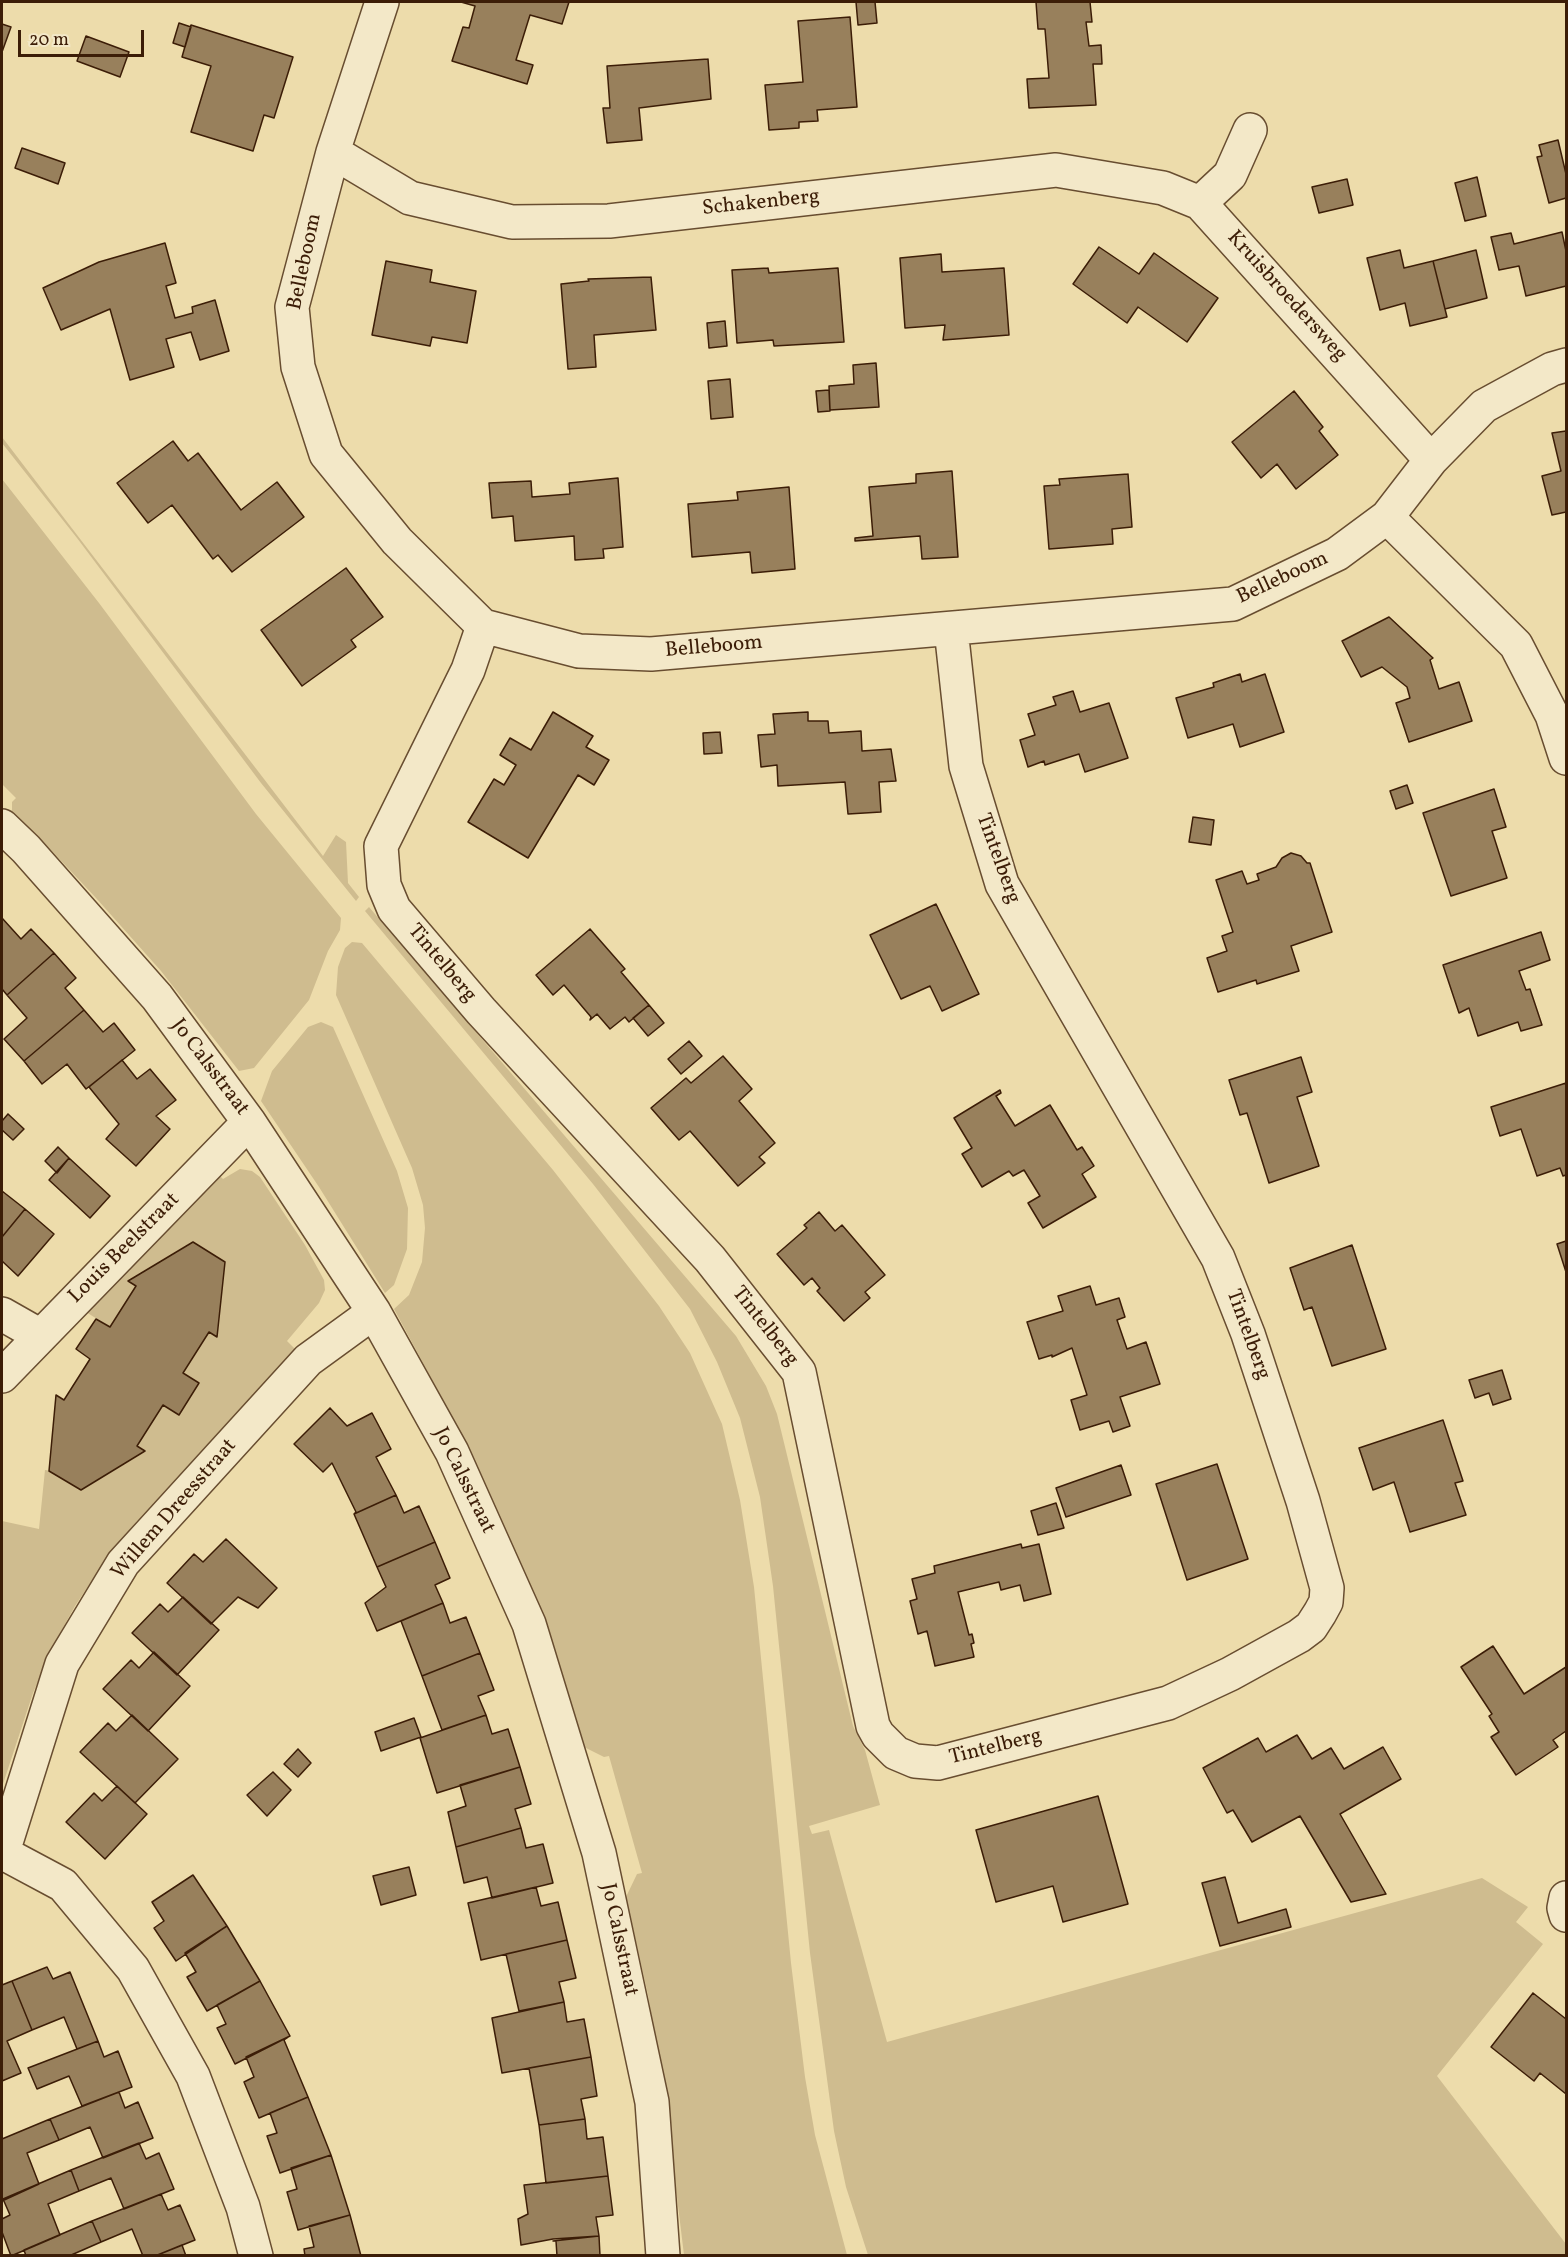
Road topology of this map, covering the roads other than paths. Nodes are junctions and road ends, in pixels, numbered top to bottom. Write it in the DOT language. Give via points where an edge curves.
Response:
graph roads {
  1 [pos="382,2"];
  2 [pos="1250,130"];
  3 [pos="333,152"];
  4 [pos="1200,203"];
  5 [pos="1566,365"];
  6 [pos="1431,460"];
  7 [pos="1387,517"];
  8 [pos="483,626"];
  9 [pos="951,628"];
  10 [pos="1559,714"];
  11 [pos="1566,758"];
  12 [pos="2,826"];
  13 [pos="249,1122"];
  14 [pos="374,1312"];
  15 [pos="2,1314"];
  16 [pos="39,1335"];
  17 [pos="2,1376"];
  18 [pos="2,1854"];
  19 [pos="1566,1898"];
  20 [pos="1566,1915"];
  21 [pos="256,2256"];
  22 [pos="663,2256"];
  1 -- 3 [label="street, Belleboom"];
  2 -- 4 [label="street" via="1230,175"];
  3 -- 4 [label="street, Schakenberg" via="410,198 512,222 609,221 1056,170 1163,188"];
  3 -- 8 [label="street, Belleboom" via="292,307 298,367 326,454 397,541"];
  4 -- 6 [label="street, Kruisbroedersweg"];
  5 -- 6 [label="street, Belleboom" via="1484,406"];
  6 -- 7 [label="street, Belleboom"];
  7 -- 9 [label="street, Belleboom" via="1337,554 1233,604"];
  7 -- 10 [label="street" via="1516,645"];
  8 -- 9 [label="street, Belleboom" via="579,651 651,654"];
  8 -- 9 [label="street, Tintelberg" via="468,670 381,846 394,909 474,1003 710,1259 799,1372 873,1726 896,1753 915,1761 938,1763 1167,1703 1299,1636 1320,1613 1327,1588 1303,1501 1218,1258 1002,884 966,766"];
  10 -- 11 [label="street"];
  12 -- 13 [label="street, Jo Calsstraat" via="157,997"];
  13 -- 14 [label="street, Jo Calsstraat"];
  13 -- 16 [label="street, Louis Beelstraat"];
  14 -- 18 [label="street, Willem Dreesstraat" via="308,1360 123,1563 62,1664"];
  14 -- 22 [label="street, Jo Calsstraat" via="452,1452 533,1635 599,1853 652,2102"];
  15 -- 16 [label="street"];
  16 -- 17 [label="street, Louis Beelstraat"];
  18 -- 21 [label="street" via="63,1885 133,1969 193,2076 243,2207"];
  19 -- 20 [label="street"];
}
